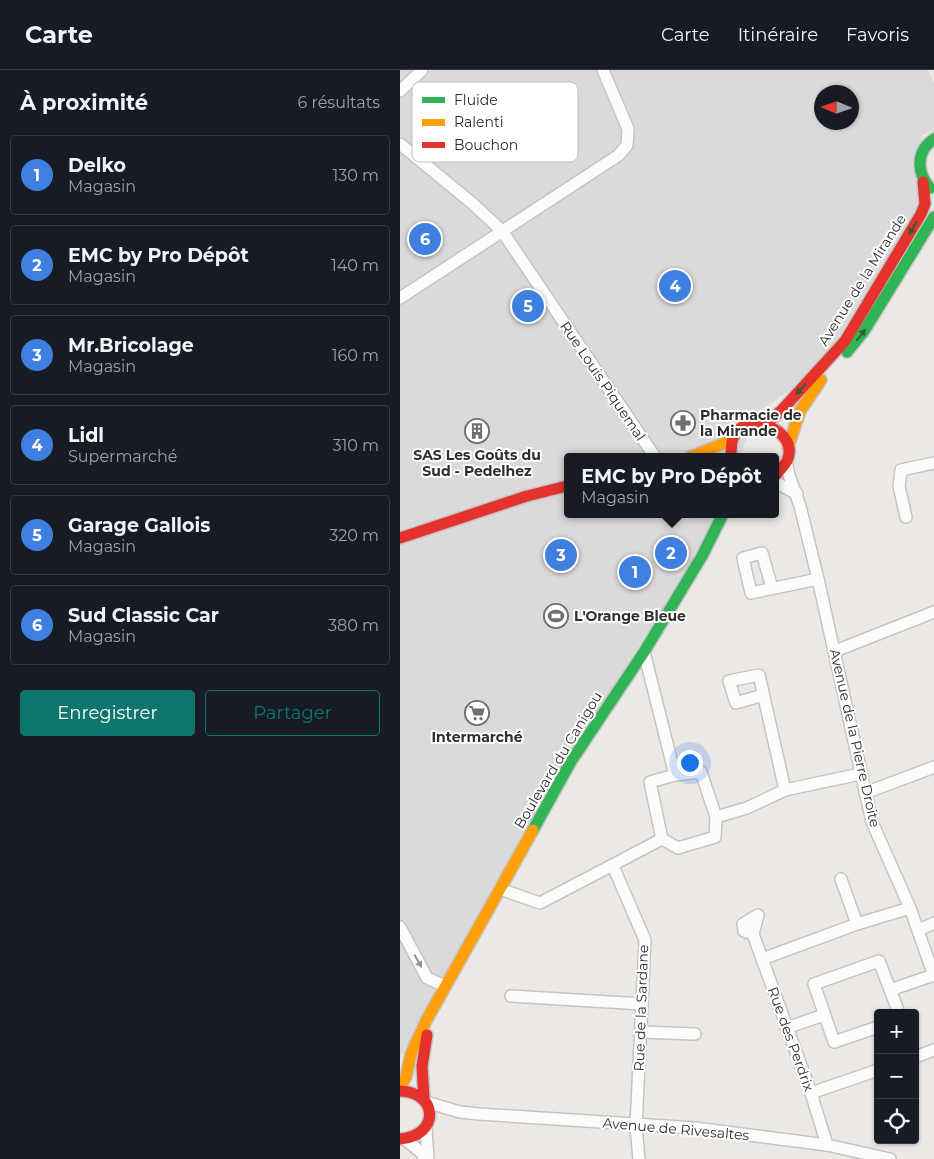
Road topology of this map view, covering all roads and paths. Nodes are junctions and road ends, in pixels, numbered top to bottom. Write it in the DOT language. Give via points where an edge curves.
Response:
graph roads {
  1 [pos="422,70"];
  2 [pos="603,70"];
  3 [pos="400,91"];
  4 [pos="934,139"];
  5 [pos="400,144"];
  6 [pos="412,154"];
  7 [pos="422,162"];
  8 [pos="923,182"];
  9 [pos="934,191"];
  10 [pos="934,217"];
  11 [pos="502,231"];
  12 [pos="400,298"];
  13 [pos="760,422"];
  14 [pos="732,440"];
  15 [pos="788,447"];
  16 [pos="705,452"];
  17 [pos="652,453"];
  18 [pos="702,453"];
  19 [pos="708,453"];
  20 [pos="731,453"];
  21 [pos="786,461"];
  22 [pos="934,463"];
  23 [pos="779,471"];
  24 [pos="779,484"];
  25 [pos="564,487"];
  26 [pos="797,494"];
  27 [pos="906,516"];
  28 [pos="721,518"];
  29 [pos="400,538"];
  30 [pos="818,579"];
  31 [pos="772,588"];
  32 [pos="934,612"];
  33 [pos="644,652"];
  34 [pos="835,652"];
  35 [pos="763,695"];
  36 [pos="934,767"];
  37 [pos="860,774"];
  38 [pos="675,775"];
  39 [pos="785,790"];
  40 [pos="865,793"];
  41 [pos="716,818"];
  42 [pos="662,840"];
  43 [pos="613,866"];
  44 [pos="840,879"];
  45 [pos="500,889"];
  46 [pos="910,908"];
  47 [pos="934,923"];
  48 [pos="858,924"];
  49 [pos="400,928"];
  50 [pos="918,930"];
  51 [pos="753,934"];
  52 [pos="762,959"];
  53 [pos="934,975"];
  54 [pos="445,986"];
  55 [pos="890,990"];
  56 [pos="511,996"];
  57 [pos="439,998"];
  58 [pos="642,1004"];
  59 [pos="897,1009"];
  60 [pos="824,1014"];
  61 [pos="786,1028"];
  62 [pos="874,1028"];
  63 [pos="641,1032"];
  64 [pos="695,1034"];
  65 [pos="934,1050"];
  66 [pos="919,1056"];
  67 [pos="874,1071"];
  68 [pos="400,1087"];
  69 [pos="400,1091"];
  70 [pos="811,1093"];
  71 [pos="425,1100"];
  72 [pos="460,1112"];
  73 [pos="427,1125"];
  74 [pos="636,1126"];
  75 [pos="402,1140"];
  76 [pos="827,1146"];
  77 [pos="850,1156"];
  78 [pos="426,1159"];
  79 [pos="639,1159"];
  80 [pos="890,1159"];
  1 -- 3 [label="street"];
  2 -- 11 [label="street" via="628,128 627,145 619,155 580,182"];
  4 -- 8 [label="main road, Avenue de la Mirande" via="922,151 919,166"];
  5 -- 6 [label="street, Rue Louis Piquemal"];
  7 -- 11 [label="street, Rue Louis Piquemal"];
  8 -- 9 [label="main road"];
  8 -- 13 [label="main road, Avenue de la Mirande, one-way" via="925,199 921,214 844,341 781,412"];
  15 -- 10 [label="main road, Avenue de la Mirande, one-way" via="797,416 807,398 864,331"];
  11 -- 12 [label="street"];
  11 -- 17 [label="street, Rue Louis Piquemal"];
  13 -- 14 [label="main road, Avenue de la Mirande" via="743,427"];
  13 -- 15 [label="main road" via="778,430"];
  14 -- 16 [label="main road, Avenue de la Mirande"];
  14 -- 20 [label="main road"];
  15 -- 21 [label="main road, Avenue de la Mirande"];
  16 -- 18 [label="main road, Avenue de la Mirande"];
  16 -- 19 [label="main road"];
  21 -- 23 [label="main road"];
  21 -- 26 [label="street, Avenue de la Pierre Droite"];
  22 -- 27 [label="street" via="901,470 899,486"];
  24 -- 26 [label="street"];
  25 -- 29 [label="main road"];
  26 -- 30 [label="street, Avenue de la Pierre Droite"];
  28 -- 33 [label="main road, Boulevard du Canigou"];
  30 -- 31 [label="street"];
  30 -- 34 [label="street, Avenue de la Pierre Droite"];
  32 -- 34 [label="street"];
  33 -- 38 [label="street"];
  33 -- 45 [label="main road, Boulevard du Canigou" via="570,763"];
  34 -- 37 [label="street, Avenue de la Pierre Droite"];
  35 -- 39 [label="street"];
  36 -- 40 [label="street"];
  37 -- 39 [label="street"];
  37 -- 40 [label="street, Avenue de la Pierre Droite"];
  38 -- 41 [label="street" via="701,772"];
  38 -- 42 [label="street" via="650,782"];
  39 -- 41 [label="street"];
  40 -- 46 [label="street, Avenue de la Pierre Droite" via="872,822"];
  41 -- 42 [label="street" via="715,838 678,848"];
  42 -- 43 [label="street"];
  43 -- 45 [label="street" via="540,903"];
  43 -- 58 [label="street, Rue de la Sardane" via="645,940"];
  44 -- 48 [label="street"];
  45 -- 54 [label="main road, Boulevard du Canigou"];
  46 -- 48 [label="street"];
  46 -- 50 [label="street, Avenue de la Pierre Droite"];
  47 -- 50 [label="street"];
  48 -- 52 [label="street"];
  49 -- 54 [label="street, one-way" via="427,978"];
  50 -- 53 [label="street, Avenue de la Pierre Droite"];
  51 -- 52 [label="street, Rue des Perdrix"];
  52 -- 61 [label="street, Rue des Perdrix"];
  53 -- 55 [label="street"];
  54 -- 57 [label="main road, Boulevard du Canigou"];
  55 -- 59 [label="street"];
  55 -- 60 [label="street" via="879,961 814,984"];
  56 -- 58 [label="street"];
  57 -- 68 [label="main road, Boulevard du Canigou" via="411,1054 406,1077"];
  57 -- 71 [label="main road, Boulevard du Canigou" via="423,1049 421,1082"];
  58 -- 63 [label="street, Rue de la Sardane"];
  60 -- 61 [label="street"];
  60 -- 62 [label="street" via="834,1042"];
  61 -- 70 [label="street, Rue des Perdrix"];
  63 -- 64 [label="street"];
  63 -- 74 [label="street, Rue de la Sardane"];
  65 -- 66 [label="street"];
  67 -- 70 [label="street"];
  69 -- 71 [label="main road" via="411,1091"];
  70 -- 76 [label="street, Rue des Perdrix"];
  71 -- 72 [label="street, Avenue de Rivesaltes"];
  71 -- 73 [label="main road, Boulevard du Canigou" via="430,1115"];
  72 -- 73 [label="street, Avenue de Rivesaltes" via="440,1116"];
  72 -- 74 [label="street, Avenue de Rivesaltes"];
  73 -- 75 [label="main road" via="414,1138"];
  73 -- 78 [label="street"];
  74 -- 76 [label="street, Avenue de Rivesaltes" via="695,1128"];
  74 -- 79 [label="street, Rue de la Sardane"];
  75 -- 78 [label="street"];
  76 -- 77 [label="street, Avenue de Rivesaltes"];
  77 -- 80 [label="street, Avenue de Rivesaltes"];
}
